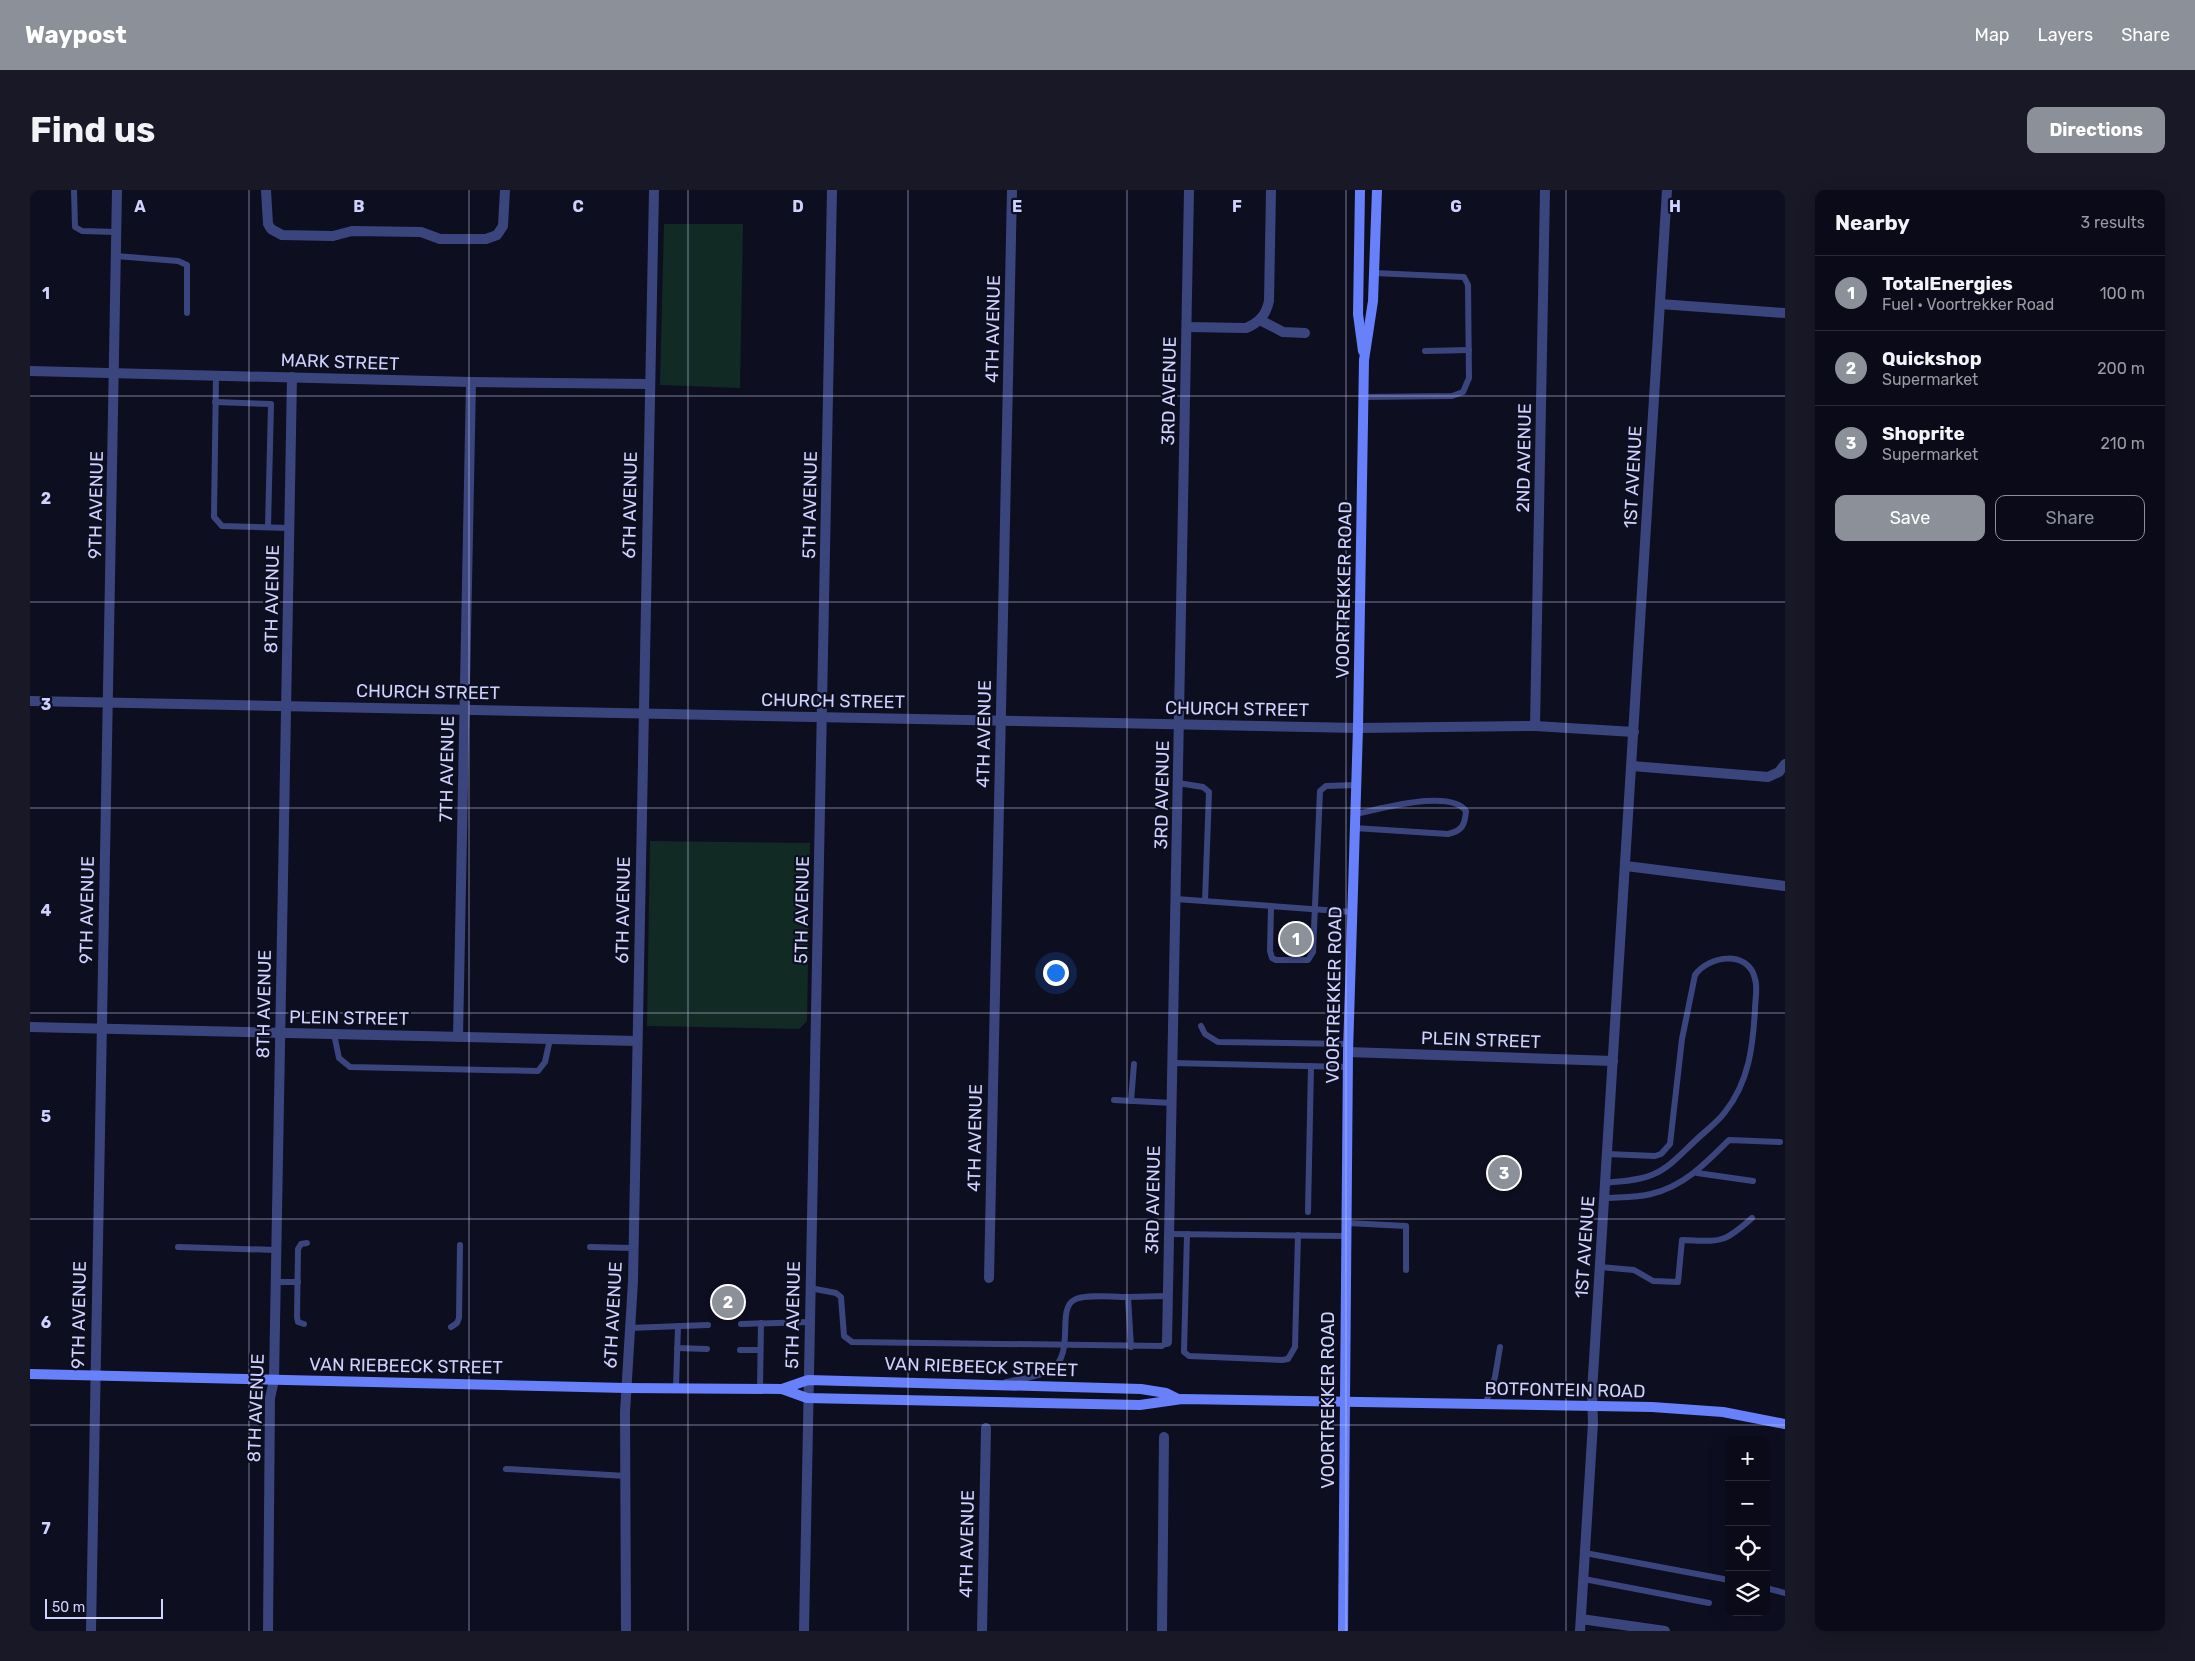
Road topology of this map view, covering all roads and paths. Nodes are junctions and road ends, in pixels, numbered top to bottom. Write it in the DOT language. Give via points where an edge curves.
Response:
graph roads {
  1 [pos="74,190"];
  2 [pos="117,190"];
  3 [pos="266,190"];
  4 [pos="505,190"];
  5 [pos="654,190"];
  6 [pos="832,190"];
  7 [pos="1012,190"];
  8 [pos="1189,190"];
  9 [pos="1271,190"];
  10 [pos="1360,190"];
  11 [pos="1377,190"];
  12 [pos="1545,190"];
  13 [pos="1667,190"];
  14 [pos="116,232"];
  15 [pos="116,256"];
  16 [pos="1374,273"];
  17 [pos="1660,304"];
  18 [pos="187,313"];
  19 [pos="1785,313"];
  20 [pos="1260,320"];
  21 [pos="1187,327"];
  22 [pos="1305,333"];
  23 [pos="1469,350"];
  24 [pos="1425,351"];
  25 [pos="1364,360"];
  26 [pos="30,371"];
  27 [pos="114,373"];
  28 [pos="216,376"];
  29 [pos="292,377"];
  30 [pos="471,382"];
  31 [pos="649,384"];
  32 [pos="1363,397"];
  33 [pos="215,402"];
  34 [pos="268,527"];
  35 [pos="289,528"];
  36 [pos="30,701"];
  37 [pos="107,704"];
  38 [pos="286,706"];
  39 [pos="464,709"];
  40 [pos="643,714"];
  41 [pos="822,716"];
  42 [pos="1001,720"];
  43 [pos="1180,724"];
  44 [pos="1535,726"];
  45 [pos="1358,728"];
  46 [pos="1634,732"];
  47 [pos="1785,764"];
  48 [pos="1632,766"];
  49 [pos="1178,783"];
  50 [pos="1356,785"];
  51 [pos="1355,814"];
  52 [pos="1354,828"];
  53 [pos="1626,866"];
  54 [pos="1785,886"];
  55 [pos="1176,899"];
  56 [pos="1206,901"];
  57 [pos="1271,906"];
  58 [pos="1314,909"];
  59 [pos="1352,912"];
  60 [pos="1201,1026"];
  61 [pos="30,1028"];
  62 [pos="102,1029"];
  63 [pos="280,1033"];
  64 [pos="334,1034"];
  65 [pos="458,1037"];
  66 [pos="550,1039"];
  67 [pos="637,1041"];
  68 [pos="1348,1048"];
  69 [pos="1613,1061"];
  70 [pos="1172,1063"];
  71 [pos="1134,1064"];
  72 [pos="1311,1066"];
  73 [pos="1349,1067"];
  74 [pos="1114,1100"];
  75 [pos="1131,1101"];
  76 [pos="1172,1103"];
  77 [pos="1780,1142"];
  78 [pos="1607,1154"];
  79 [pos="1697,1173"];
  80 [pos="1753,1181"];
  81 [pos="1606,1183"];
  82 [pos="1604,1198"];
  83 [pos="1308,1212"];
  84 [pos="1752,1218"];
  85 [pos="1347,1223"];
  86 [pos="1169,1234"];
  87 [pos="1188,1234"];
  88 [pos="1298,1235"];
  89 [pos="1346,1236"];
  90 [pos="307,1242"];
  91 [pos="460,1245"];
  92 [pos="178,1247"];
  93 [pos="590,1247"];
  94 [pos="633,1248"];
  95 [pos="276,1250"];
  96 [pos="1600,1266"];
  97 [pos="1406,1270"];
  98 [pos="989,1278"];
  99 [pos="276,1282"];
  100 [pos="298,1282"];
  101 [pos="810,1288"];
  102 [pos="1168,1296"];
  103 [pos="1128,1297"];
  104 [pos="809,1322"];
  105 [pos="761,1323"];
  106 [pos="304,1324"];
  107 [pos="741,1324"];
  108 [pos="708,1325"];
  109 [pos="678,1326"];
  110 [pos="451,1327"];
  111 [pos="629,1328"];
  112 [pos="1167,1342"];
  113 [pos="1065,1344"];
  114 [pos="1131,1347"];
  115 [pos="1500,1347"];
  116 [pos="677,1348"];
  117 [pos="707,1349"];
  118 [pos="740,1350"];
  119 [pos="760,1350"];
  120 [pos="30,1374"];
  121 [pos="94,1376"];
  122 [pos="274,1380"];
  123 [pos="808,1380"];
  124 [pos="998,1384"];
  125 [pos="676,1387"];
  126 [pos="626,1388"];
  127 [pos="760,1388"];
  128 [pos="782,1389"];
  129 [pos="807,1398"];
  130 [pos="1178,1399"];
  131 [pos="1344,1403"];
  132 [pos="1485,1405"];
  133 [pos="1593,1408"];
  134 [pos="1785,1424"];
  135 [pos="986,1428"];
  136 [pos="1164,1437"];
  137 [pos="506,1469"];
  138 [pos="626,1476"];
  139 [pos="1585,1553"];
  140 [pos="1584,1579"];
  141 [pos="1725,1579"];
  142 [pos="1770,1589"];
  143 [pos="1785,1593"];
  144 [pos="1709,1603"];
  145 [pos="1581,1619"];
  146 [pos="91,1631"];
  147 [pos="268,1631"];
  148 [pos="626,1631"];
  149 [pos="804,1631"];
  150 [pos="982,1631"];
  151 [pos="1162,1631"];
  152 [pos="1343,1631"];
  153 [pos="1580,1631"];
  154 [pos="1665,1631"];
  1 -- 14 [label="lane" via="75,227 82,231"];
  2 -- 14 [label="street, 9TH AVENUE"];
  3 -- 4 [label="street" via="268,224 282,235 333,236 352,231 372,231 421,232 440,239 486,239 497,235 503,226"];
  5 -- 31 [label="street, 6TH AVENUE"];
  6 -- 41 [label="street, 5TH AVENUE"];
  7 -- 42 [label="street, 4TH AVENUE"];
  8 -- 21 [label="street, 3RD AVENUE"];
  9 -- 20 [label="street" via="1269,301"];
  10 -- 25 [label="main road, VOORTREKKER ROAD" via="1358,314"];
  11 -- 16 [label="main road, VOORTREKKER ROAD"];
  12 -- 44 [label="street, 2ND AVENUE"];
  13 -- 17 [label="street, 1ST AVENUE"];
  14 -- 15 [label="street, 9TH AVENUE"];
  15 -- 18 [label="lane" via="178,261 187,265"];
  15 -- 27 [label="street, 9TH AVENUE"];
  16 -- 23 [label="lane" via="1464,276 1468,284"];
  16 -- 25 [label="main road, VOORTREKKER ROAD" via="1372,313"];
  17 -- 19 [label="street"];
  17 -- 46 [label="street, 1ST AVENUE"];
  20 -- 21 [label="street" via="1246,328"];
  20 -- 22 [label="street" via="1283,332"];
  21 -- 43 [label="street, 3RD AVENUE"];
  23 -- 24 [label="lane"];
  23 -- 32 [label="lane" via="1467,387 1457,395"];
  25 -- 32 [label="main road, VOORTREKKER ROAD"];
  26 -- 27 [label="street, MARK STREET"];
  27 -- 28 [label="street, MARK STREET"];
  27 -- 37 [label="street, 9TH AVENUE"];
  28 -- 29 [label="street, MARK STREET"];
  28 -- 33 [label="lane"];
  29 -- 30 [label="street, MARK STREET"];
  29 -- 35 [label="street, 8TH AVENUE"];
  30 -- 31 [label="street, MARK STREET"];
  30 -- 39 [label="street, 7TH AVENUE"];
  31 -- 40 [label="street, 6TH AVENUE"];
  32 -- 45 [label="main road, VOORTREKKER ROAD"];
  33 -- 34 [label="lane" via="214,517 222,526"];
  33 -- 34 [label="lane" via="271,404"];
  34 -- 35 [label="lane"];
  35 -- 38 [label="street, 8TH AVENUE"];
  36 -- 37 [label="street, CHURCH STREET"];
  37 -- 38 [label="street, CHURCH STREET"];
  37 -- 62 [label="street, 9TH AVENUE"];
  38 -- 39 [label="street, CHURCH STREET"];
  38 -- 63 [label="street, 8TH AVENUE"];
  39 -- 40 [label="street, CHURCH STREET"];
  39 -- 65 [label="street, 7TH AVENUE"];
  40 -- 41 [label="street, CHURCH STREET"];
  40 -- 67 [label="street, 6TH AVENUE"];
  41 -- 42 [label="street, CHURCH STREET"];
  41 -- 101 [label="street, 5TH AVENUE"];
  42 -- 43 [label="street, CHURCH STREET"];
  42 -- 98 [label="street, 4TH AVENUE"];
  43 -- 45 [label="street, CHURCH STREET"];
  43 -- 49 [label="street, 3RD AVENUE"];
  44 -- 45 [label="street, CHURCH STREET"];
  44 -- 46 [label="street, CHURCH STREET"];
  45 -- 50 [label="main road, VOORTREKKER ROAD"];
  46 -- 48 [label="street, 1ST AVENUE"];
  47 -- 48 [label="street" via="1768,778"];
  48 -- 53 [label="street, 1ST AVENUE"];
  49 -- 55 [label="street, 3RD AVENUE"];
  49 -- 56 [label="lane" via="1203,787 1209,792"];
  50 -- 51 [label="main road, VOORTREKKER ROAD"];
  50 -- 58 [label="lane" via="1326,786 1320,791"];
  51 -- 52 [label="main road, VOORTREKKER ROAD"];
  51 -- 52 [label="lane" via="1417,802 1455,802 1466,811 1462,828 1448,834"];
  52 -- 59 [label="main road, VOORTREKKER ROAD"];
  53 -- 54 [label="street"];
  53 -- 69 [label="street, 1ST AVENUE"];
  55 -- 56 [label="lane"];
  55 -- 70 [label="street, 3RD AVENUE"];
  56 -- 57 [label="lane"];
  57 -- 58 [label="lane"];
  57 -- 58 [label="lane" via="1270,955 1276,960 1304,960 1311,956"];
  58 -- 59 [label="lane"];
  59 -- 68 [label="main road, VOORTREKKER ROAD"];
  60 -- 68 [label="lane" via="1205,1034 1218,1042"];
  61 -- 62 [label="street, PLEIN STREET"];
  62 -- 63 [label="street, PLEIN STREET"];
  62 -- 121 [label="street, 9TH AVENUE"];
  63 -- 64 [label="street, PLEIN STREET"];
  63 -- 95 [label="street, 8TH AVENUE"];
  64 -- 65 [label="street, PLEIN STREET"];
  64 -- 66 [label="lane" via="339,1058 345,1065 389,1068 538,1071 546,1062"];
  65 -- 66 [label="street, PLEIN STREET"];
  66 -- 67 [label="street, PLEIN STREET"];
  67 -- 94 [label="street, 6TH AVENUE"];
  68 -- 69 [label="street, PLEIN STREET"];
  68 -- 73 [label="main road, VOORTREKKER ROAD"];
  69 -- 78 [label="street, 1ST AVENUE"];
  70 -- 72 [label="lane"];
  70 -- 76 [label="street, 3RD AVENUE"];
  71 -- 75 [label="lane"];
  72 -- 73 [label="lane"];
  72 -- 83 [label="lane"];
  73 -- 85 [label="main road, VOORTREKKER ROAD"];
  74 -- 75 [label="lane"];
  75 -- 76 [label="lane"];
  76 -- 86 [label="street, 3RD AVENUE"];
  77 -- 79 [label="lane" via="1729,1140"];
  78 -- 81 [label="street, 1ST AVENUE"];
  78 -- 81 [label="lane" via="1655,1156 1667,1149 1675,1116 1682,1039 1695,975 1711,961 1724,958 1739,960 1749,966 1756,979 1751,1058 1740,1088 1725,1113 1662,1170 1643,1178"];
  79 -- 80 [label="lane"];
  79 -- 82 [label="lane" via="1672,1188 1649,1195"];
  81 -- 82 [label="street, 1ST AVENUE"];
  82 -- 96 [label="street, 1ST AVENUE"];
  84 -- 96 [label="lane" via="1720,1242 1682,1240 1678,1282 1654,1281 1634,1270"];
  85 -- 89 [label="main road, VOORTREKKER ROAD"];
  85 -- 97 [label="lane" via="1406,1226"];
  86 -- 87 [label="lane"];
  86 -- 102 [label="street, 3RD AVENUE"];
  87 -- 88 [label="lane"];
  87 -- 88 [label="lane" via="1184,1352 1189,1356 1282,1360 1288,1359 1295,1347"];
  88 -- 89 [label="lane"];
  89 -- 131 [label="main road, VOORTREKKER ROAD"];
  90 -- 100 [label="lane" via="300,1244 298,1249"];
  91 -- 110 [label="lane" via="459,1318"];
  92 -- 95 [label="lane"];
  93 -- 94 [label="lane"];
  94 -- 111 [label="street, 6TH AVENUE"];
  95 -- 99 [label="street, 8TH AVENUE"];
  96 -- 133 [label="street, 1ST AVENUE"];
  99 -- 100 [label="lane"];
  99 -- 122 [label="street, 8TH AVENUE"];
  100 -- 106 [label="lane" via="297,1317 298,1322"];
  101 -- 104 [label="street, 5TH AVENUE"];
  101 -- 113 [label="lane" via="841,1297 844,1336 852,1342"];
  102 -- 103 [label="lane"];
  102 -- 112 [label="street, 3RD AVENUE"];
  103 -- 113 [label="lane" via="1075,1300 1067,1309"];
  103 -- 114 [label="lane"];
  104 -- 105 [label="lane"];
  104 -- 123 [label="street, 5TH AVENUE"];
  105 -- 107 [label="lane"];
  105 -- 119 [label="lane"];
  108 -- 109 [label="lane"];
  109 -- 111 [label="lane"];
  109 -- 116 [label="lane"];
  111 -- 126 [label="street, 6TH AVENUE"];
  112 -- 114 [label="lane" via="1162,1346"];
  113 -- 114 [label="lane"];
  113 -- 124 [label="lane" via="1058,1364 1048,1372"];
  115 -- 132 [label="lane" via="1495,1377"];
  116 -- 117 [label="lane"];
  116 -- 125 [label="lane"];
  118 -- 119 [label="lane"];
  119 -- 127 [label="lane"];
  120 -- 121 [label="main road, VAN RIEBEECK STREET"];
  121 -- 122 [label="main road, VAN RIEBEECK STREET"];
  121 -- 146 [label="street, 9TH AVENUE"];
  122 -- 126 [label="main road, VAN RIEBEECK STREET"];
  122 -- 147 [label="street, 8TH AVENUE" via="270,1398"];
  123 -- 124 [label="main road, VAN RIEBEECK STREET"];
  123 -- 128 [label="main road, VAN RIEBEECK STREET"];
  123 -- 129 [label="street, 5TH AVENUE"];
  124 -- 130 [label="main road, VAN RIEBEECK STREET" via="1141,1389 1166,1393"];
  125 -- 126 [label="main road, VAN RIEBEECK STREET"];
  125 -- 127 [label="main road, VAN RIEBEECK STREET"];
  126 -- 138 [label="street, 6TH AVENUE"];
  127 -- 128 [label="main road, VAN RIEBEECK STREET"];
  128 -- 129 [label="main road, VAN RIEBEECK STREET"];
  129 -- 130 [label="main road, VAN RIEBEECK STREET" via="1140,1404"];
  129 -- 149 [label="street, 5TH AVENUE"];
  130 -- 131 [label="main road, VAN RIEBEECK STREET"];
  131 -- 132 [label="main road, BOTFONTEIN ROAD"];
  131 -- 152 [label="main road, VOORTREKKER ROAD"];
  132 -- 133 [label="main road, BOTFONTEIN ROAD"];
  133 -- 134 [label="main road, BOTFONTEIN ROAD" via="1652,1407 1723,1412"];
  133 -- 139 [label="street, 1ST AVENUE"];
  135 -- 150 [label="street, 4TH AVENUE"];
  136 -- 151 [label="street"];
  137 -- 138 [label="lane"];
  138 -- 148 [label="street, 6TH AVENUE"];
  139 -- 140 [label="street, 1ST AVENUE"];
  139 -- 141 [label="lane"];
  140 -- 144 [label="lane"];
  140 -- 145 [label="street, 1ST AVENUE"];
  142 -- 143 [label="lane"];
  145 -- 153 [label="street, 1ST AVENUE"];
  145 -- 154 [label="street"];
}
